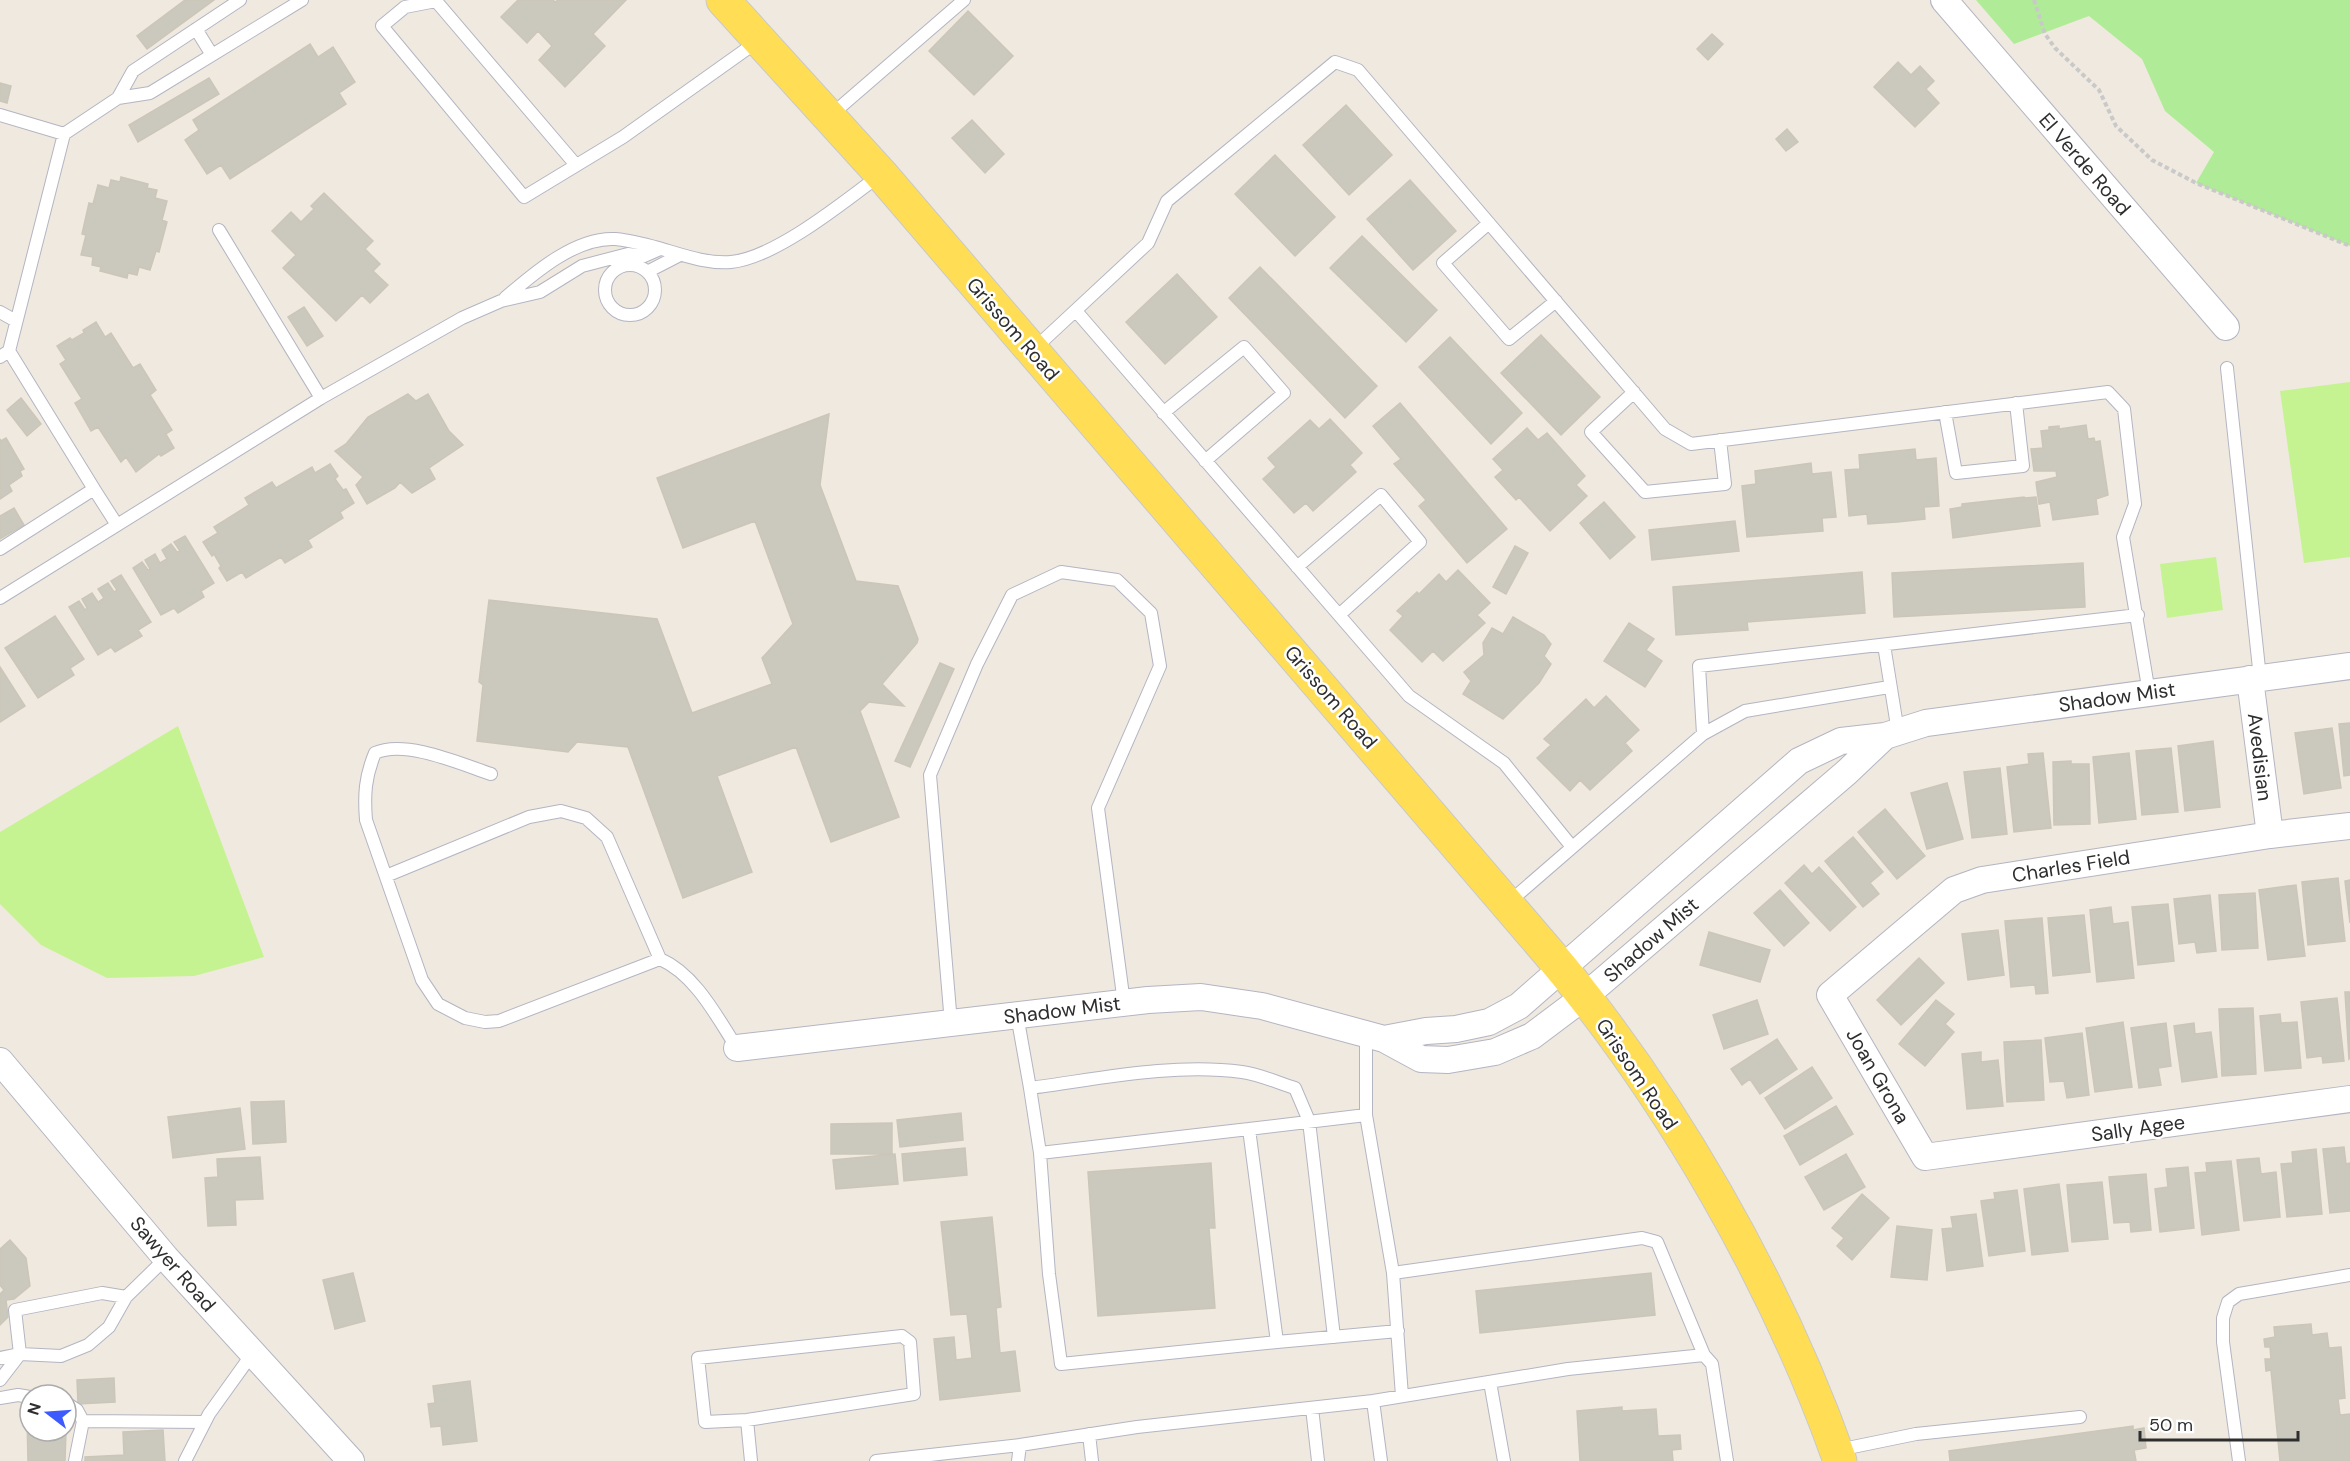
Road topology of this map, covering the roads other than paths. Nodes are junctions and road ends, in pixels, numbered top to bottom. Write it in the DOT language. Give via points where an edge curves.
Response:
graph roads {
  1 [pos="240,0"];
  2 [pos="302,0"];
  3 [pos="723,0"];
  4 [pos="964,0"];
  5 [pos="1944,0"];
  6 [pos="196,29"];
  7 [pos="759,40"];
  8 [pos="212,56"];
  9 [pos="118,98"];
  10 [pos="0,115"];
  11 [pos="830,116"];
  12 [pos="64,134"];
  13 [pos="576,165"];
  14 [pos="881,174"];
  15 [pos="1489,223"];
  16 [pos="219,230"];
  17 [pos="660,249"];
  18 [pos="680,255"];
  19 [pos="647,272"];
  20 [pos="501,301"];
  21 [pos="1556,301"];
  22 [pos="1076,311"];
  23 [pos="0,312"];
  24 [pos="16,321"];
  25 [pos="2226,327"];
  26 [pos="1032,351"];
  27 [pos="4,354"];
  28 [pos="2227,368"];
  29 [pos="1634,392"];
  30 [pos="321,398"];
  31 [pos="2016,403"];
  32 [pos="1163,412"];
  33 [pos="1945,412"];
  34 [pos="1720,440"];
  35 [pos="1205,460"];
  36 [pos="94,489"];
  37 [pos="117,525"];
  38 [pos="0,549"];
  39 [pos="1297,567"];
  40 [pos="0,598"];
  41 [pos="1339,615"];
  42 [pos="2138,621"];
  43 [pos="1884,645"];
  44 [pos="2350,666"];
  45 [pos="2255,678"];
  46 [pos="1889,687"];
  47 [pos="2149,693"];
  48 [pos="1703,734"];
  49 [pos="1891,734"];
  50 [pos="491,774"];
  51 [pos="2350,826"];
  52 [pos="2270,835"];
  53 [pos="1572,847"];
  54 [pos="386,876"];
  55 [pos="1508,904"];
  56 [pos="660,960"];
  57 [pos="1561,968"];
  58 [pos="1830,995"];
  59 [pos="1584,997"];
  60 [pos="1124,1003"];
  61 [pos="1017,1015"];
  62 [pos="951,1023"];
  63 [pos="1375,1037"];
  64 [pos="737,1048"];
  65 [pos="0,1061"];
  66 [pos="1030,1088"];
  67 [pos="2350,1099"];
  68 [pos="1366,1115"];
  69 [pos="1309,1121"];
  70 [pos="1249,1130"];
  71 [pos="1040,1153"];
  72 [pos="1925,1158"];
  73 [pos="166,1258"];
  74 [pos="1393,1273"];
  75 [pos="2350,1275"];
  76 [pos="126,1297"];
  77 [pos="1398,1331"];
  78 [pos="1334,1337"];
  79 [pos="1277,1342"];
  80 [pos="20,1354"];
  81 [pos="252,1354"];
  82 [pos="1704,1355"];
  83 [pos="0,1358"];
  84 [pos="0,1380"];
  85 [pos="1490,1382"];
  86 [pos="18,1395"];
  87 [pos="1402,1396"];
  88 [pos="0,1398"];
  89 [pos="1373,1401"];
  90 [pos="1312,1408"];
  91 [pos="78,1412"];
  92 [pos="2080,1417"];
  93 [pos="747,1420"];
  94 [pos="83,1421"];
  95 [pos="205,1422"];
  96 [pos="1089,1434"];
  97 [pos="1020,1444"];
  98 [pos="1836,1457"];
  99 [pos="75,1461"];
  100 [pos="184,1461"];
  101 [pos="351,1461"];
  102 [pos="751,1461"];
  103 [pos="876,1461"];
  104 [pos="1018,1461"];
  105 [pos="1092,1461"];
  106 [pos="1318,1461"];
  107 [pos="1381,1461"];
  108 [pos="1504,1461"];
  109 [pos="1727,1461"];
  110 [pos="2238,1461"];
  1 -- 6 [label="lane"];
  2 -- 8 [label="lane"];
  3 -- 7 [label="main road, Grissom Road"];
  4 -- 11 [label="lane"];
  5 -- 25 [label="street, El Verde Road"];
  6 -- 8 [label="lane"];
  6 -- 9 [label="lane" via="133,71"];
  7 -- 11 [label="main road, Grissom Road"];
  7 -- 13 [label="lane" via="623,137"];
  8 -- 9 [label="lane" via="150,93"];
  9 -- 12 [label="lane"];
  10 -- 12 [label="lane"];
  11 -- 14 [label="main road, Grissom Road"];
  12 -- 24 [label="lane"];
  13 -- 13 [label="lane" via="524,197 382,26 405,8 436,1"];
  14 -- 18 [label="lane" via="829,213 769,250 731,262"];
  14 -- 26 [label="main road, Grissom Road"];
  15 -- 21 [label="lane"];
  15 -- 21 [label="lane" via="1443,263 1509,339"];
  15 -- 22 [label="lane" via="1358,70 1335,62 1167,201 1148,243"];
  16 -- 30 [label="lane"];
  17 -- 18 [label="lane"];
  17 -- 20 [label="lane" via="644,256 628,254 582,266 540,292"];
  17 -- 20 [label="lane" via="614,239 583,245 542,267"];
  18 -- 19 [label="lane"];
  19 -- 19 [label="lane" via="633,266 613,272 606,285 611,306 629,315 647,308 654,290"];
  20 -- 30 [label="lane" via="462,318"];
  21 -- 29 [label="lane"];
  22 -- 26 [label="lane"];
  22 -- 32 [label="lane"];
  23 -- 24 [label="lane"];
  24 -- 27 [label="lane"];
  26 -- 55 [label="main road, Grissom Road"];
  27 -- 36 [label="lane"];
  28 -- 45 [label="lane"];
  29 -- 34 [label="lane" via="1665,429 1690,444"];
  29 -- 34 [label="lane" via="1592,432 1645,492 1725,484"];
  30 -- 37 [label="lane"];
  31 -- 33 [label="lane"];
  31 -- 33 [label="lane" via="2023,466 1956,474"];
  31 -- 42 [label="lane" via="2108,392 2124,409 2135,504 2123,537"];
  32 -- 35 [label="lane"];
  32 -- 35 [label="lane" via="1244,347 1284,393"];
  33 -- 34 [label="lane"];
  35 -- 39 [label="lane"];
  36 -- 37 [label="lane"];
  36 -- 38 [label="lane"];
  37 -- 40 [label="lane"];
  39 -- 41 [label="lane"];
  39 -- 41 [label="lane" via="1381,495 1420,542"];
  41 -- 53 [label="lane" via="1409,696 1504,763"];
  42 -- 43 [label="lane"];
  42 -- 47 [label="lane"];
  43 -- 46 [label="lane"];
  43 -- 48 [label="lane" via="1699,666"];
  44 -- 45 [label="street, Shadow Mist"];
  45 -- 47 [label="street, Shadow Mist"];
  45 -- 52 [label="street, Avedisian"];
  46 -- 48 [label="lane" via="1745,711"];
  46 -- 49 [label="lane"];
  47 -- 49 [label="street, Shadow Mist" via="1926,723"];
  48 -- 53 [label="lane"];
  49 -- 57 [label="street, Shadow Mist" via="1840,741 1799,761"];
  49 -- 59 [label="street, Shadow Mist"];
  50 -- 54 [label="lane" via="429,753 384,749 375,753 364,794 366,820"];
  51 -- 52 [label="street, Charles Field"];
  52 -- 58 [label="street, Charles Field" via="1982,880 1954,890"];
  53 -- 55 [label="lane"];
  54 -- 56 [label="lane" via="529,817 561,812 586,818 607,837"];
  54 -- 56 [label="lane" via="422,980 438,1004 465,1017 499,1021"];
  55 -- 57 [label="main road, Grissom Road"];
  56 -- 64 [label="lane" via="672,964 701,994"];
  57 -- 59 [label="main road, Grissom Road"];
  57 -- 63 [label="street, Shadow Mist" via="1519,1006 1489,1022"];
  58 -- 72 [label="street, Joan Grona"];
  59 -- 63 [label="street, Shadow Mist" via="1532,1036 1495,1052 1448,1060 1421,1059"];
  59 -- 98 [label="main road, Grissom Road" via="1642,1078 1746,1248 1784,1327"];
  60 -- 61 [label="street, Shadow Mist"];
  60 -- 62 [label="lane" via="1098,808 1160,666 1151,613 1117,580 1061,572 1012,595 977,664 930,775"];
  60 -- 63 [label="street, Shadow Mist" via="1201,997 1262,1006"];
  61 -- 62 [label="street, Shadow Mist"];
  61 -- 66 [label="lane"];
  62 -- 64 [label="street, Shadow Mist"];
  63 -- 68 [label="lane"];
  65 -- 73 [label="street, Sawyer Road"];
  66 -- 69 [label="lane" via="1194,1069 1244,1072 1295,1088"];
  66 -- 71 [label="lane"];
  67 -- 72 [label="street, Sally Agee"];
  68 -- 69 [label="lane"];
  68 -- 74 [label="lane"];
  69 -- 70 [label="lane"];
  69 -- 78 [label="lane"];
  70 -- 71 [label="lane"];
  70 -- 79 [label="lane"];
  71 -- 79 [label="lane" via="1049,1274 1061,1364"];
  73 -- 76 [label="lane"];
  73 -- 81 [label="street, Sawyer Road"];
  74 -- 77 [label="lane"];
  74 -- 82 [label="lane" via="1642,1238 1657,1242"];
  75 -- 110 [label="lane" via="2239,1294 2228,1302 2223,1342"];
  76 -- 80 [label="lane" via="109,1327 88,1345 61,1356"];
  76 -- 80 [label="lane" via="102,1293 15,1310"];
  77 -- 78 [label="lane"];
  77 -- 87 [label="lane"];
  78 -- 79 [label="lane"];
  80 -- 83 [label="lane"];
  80 -- 84 [label="lane"];
  81 -- 95 [label="lane"];
  81 -- 101 [label="street, Sawyer Road"];
  82 -- 85 [label="lane" via="1568,1369"];
  82 -- 109 [label="lane" via="1713,1364"];
  85 -- 87 [label="lane"];
  85 -- 108 [label="lane"];
  86 -- 88 [label="lane"];
  87 -- 89 [label="lane"];
  89 -- 90 [label="lane"];
  89 -- 107 [label="lane"];
  90 -- 96 [label="lane"];
  90 -- 106 [label="lane"];
  91 -- 94 [label="lane"];
  92 -- 98 [label="lane" via="1916,1434"];
  93 -- 93 [label="lane" via="705,1422 698,1358 902,1336 910,1342 914,1394"];
  93 -- 102 [label="lane"];
  94 -- 95 [label="lane"];
  94 -- 99 [label="lane"];
  95 -- 100 [label="lane"];
  96 -- 97 [label="lane"];
  96 -- 105 [label="lane"];
  97 -- 103 [label="lane"];
  97 -- 104 [label="lane"];
}
